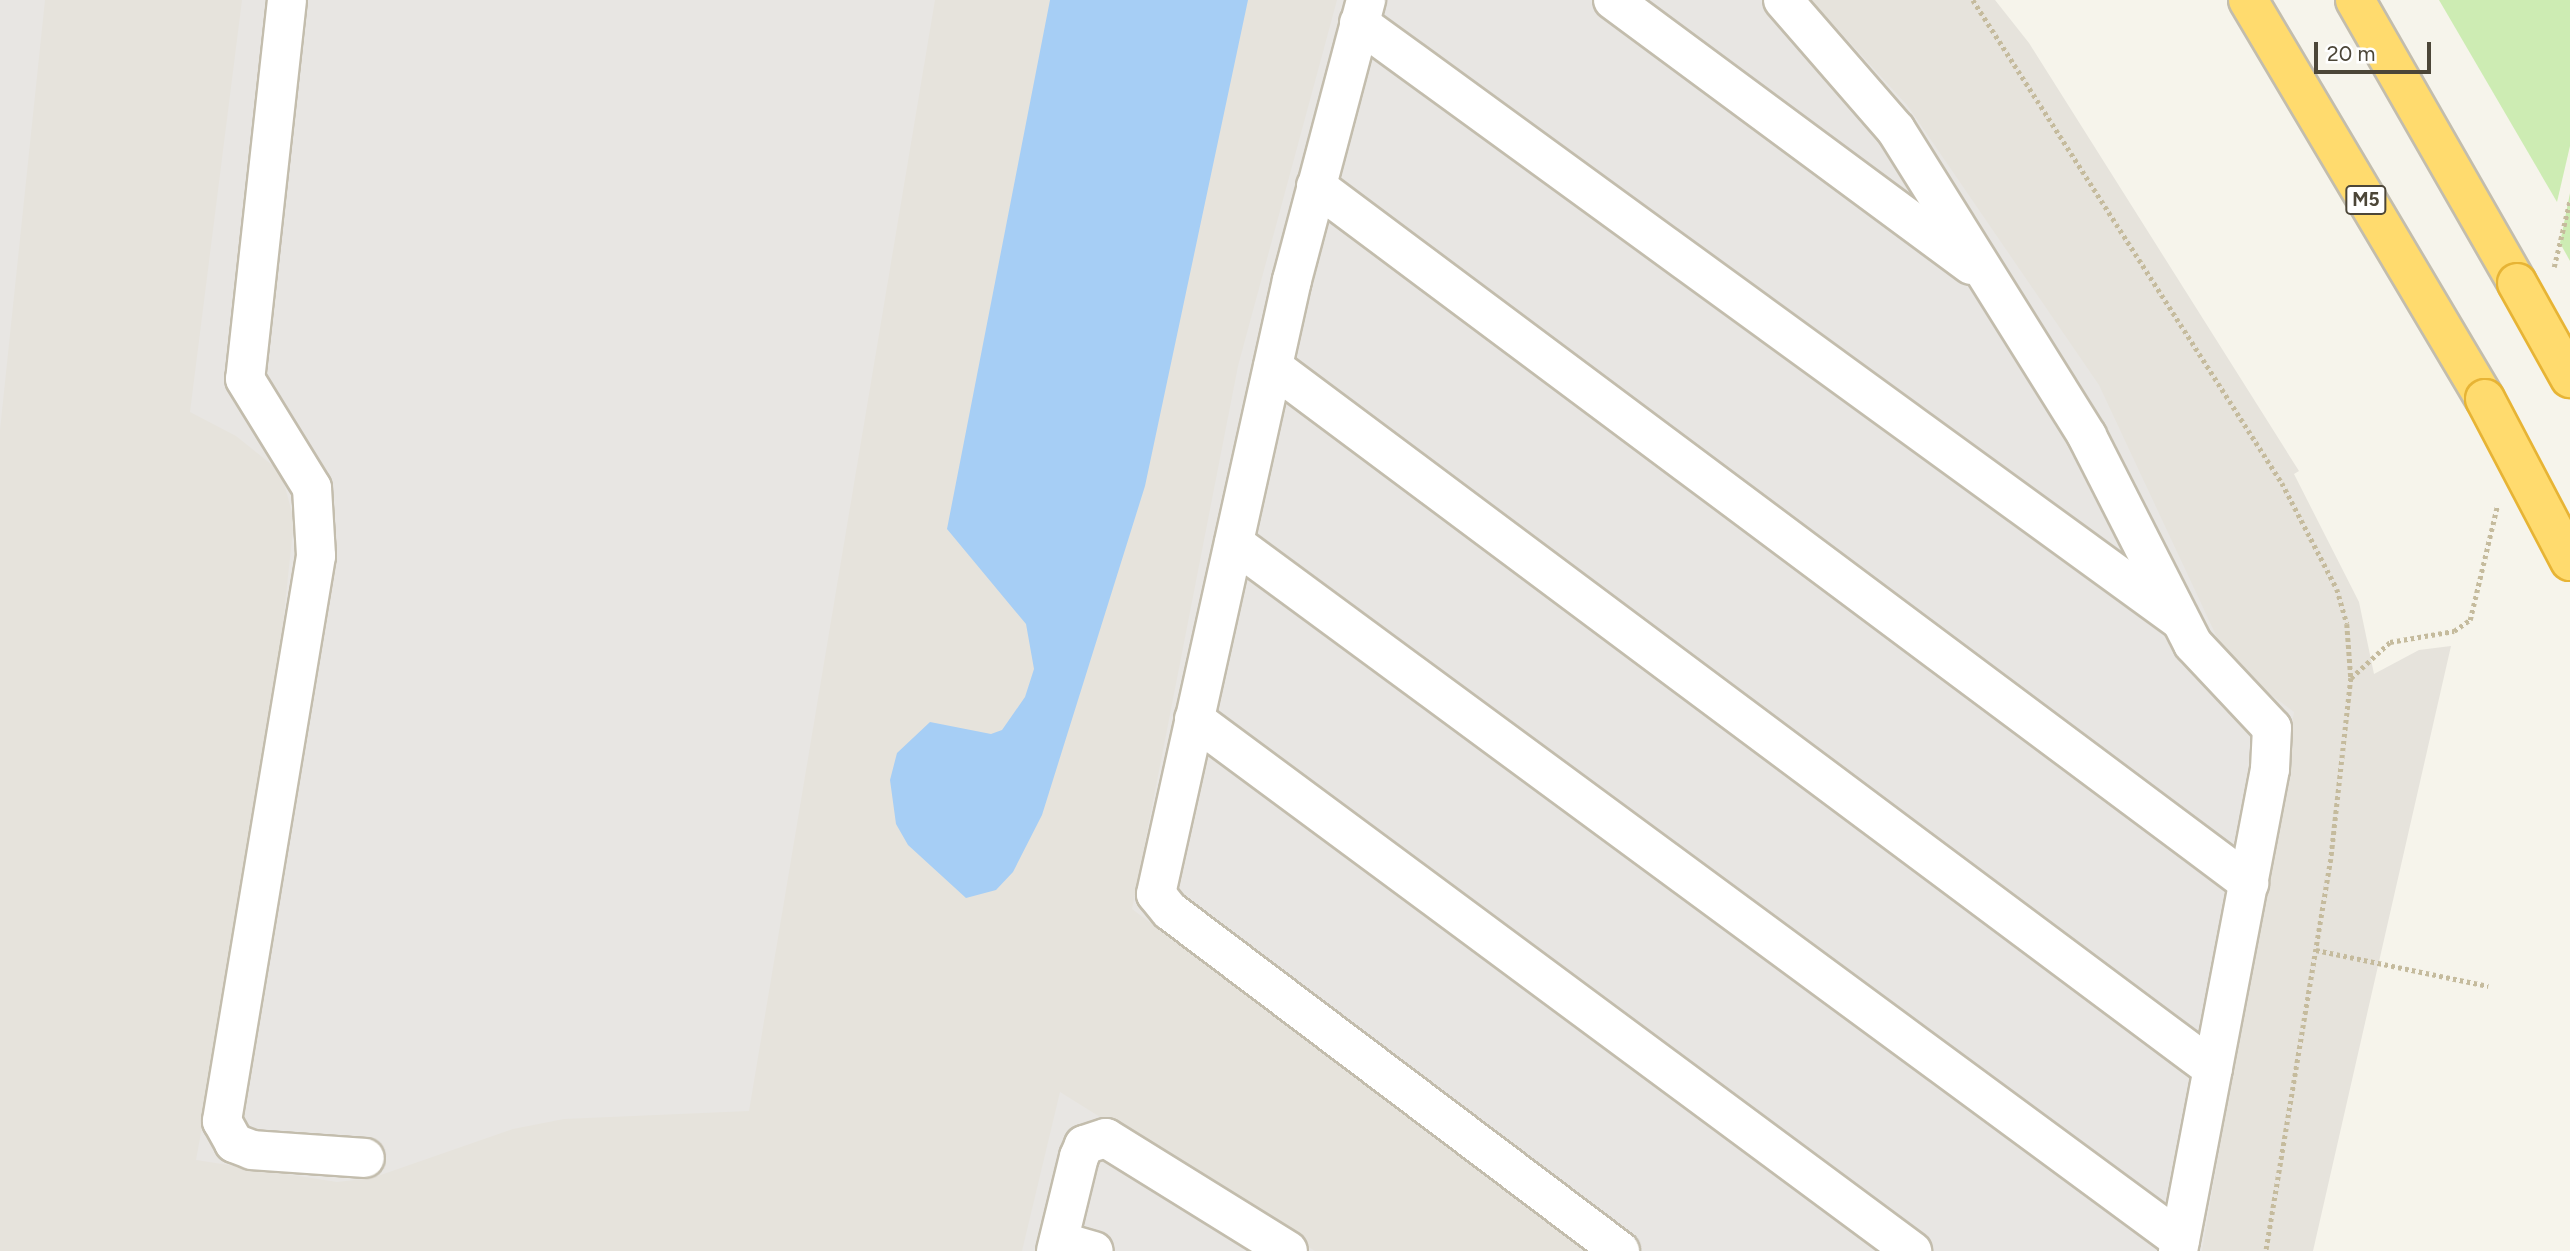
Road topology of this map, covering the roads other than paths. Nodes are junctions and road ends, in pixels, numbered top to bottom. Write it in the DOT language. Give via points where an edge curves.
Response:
graph roads {
  1 [pos="287,0"];
  2 [pos="1613,0"];
  3 [pos="1783,0"];
  4 [pos="2248,0"];
  5 [pos="2355,0"];
  6 [pos="1362,12"];
  7 [pos="1316,186"];
  8 [pos="1990,279"];
  9 [pos="1273,367"];
  10 [pos="2570,378"];
  11 [pos="1234,543"];
  12 [pos="2570,561"];
  13 [pos="2182,622"];
  14 [pos="1194,719"];
  15 [pos="2249,883"];
  16 [pos="2213,1069"];
  17 [pos="365,1157"];
  18 [pos="2179,1246"];
  19 [pos="1069,1248"];
  20 [pos="1288,1251"];
  21 [pos="1620,1251"];
  22 [pos="1912,1251"];
  1 -- 17 [label="lane" via="245,379 312,488 316,555 222,1121 234,1143 252,1150"];
  2 -- 8 [label="lane"];
  3 -- 8 [label="lane" via="1896,130"];
  4 -- 12 [label="highway, M5, bridge" via="2485,399"];
  5 -- 10 [label="highway, bridge"];
  6 -- 7 [label="lane"];
  6 -- 13 [label="lane"];
  7 -- 9 [label="lane"];
  7 -- 15 [label="lane"];
  8 -- 13 [label="lane" via="2087,436"];
  9 -- 11 [label="lane"];
  9 -- 16 [label="lane"];
  11 -- 14 [label="lane"];
  11 -- 18 [label="lane"];
  13 -- 15 [label="lane" via="2207,664 2272,728"];
  14 -- 21 [label="lane" via="1159,874 1161,903"];
  14 -- 22 [label="lane"];
  15 -- 16 [label="lane"];
  16 -- 18 [label="lane"];
  19 -- 20 [label="lane" via="1079,1157 1084,1145 1106,1138"];
}
